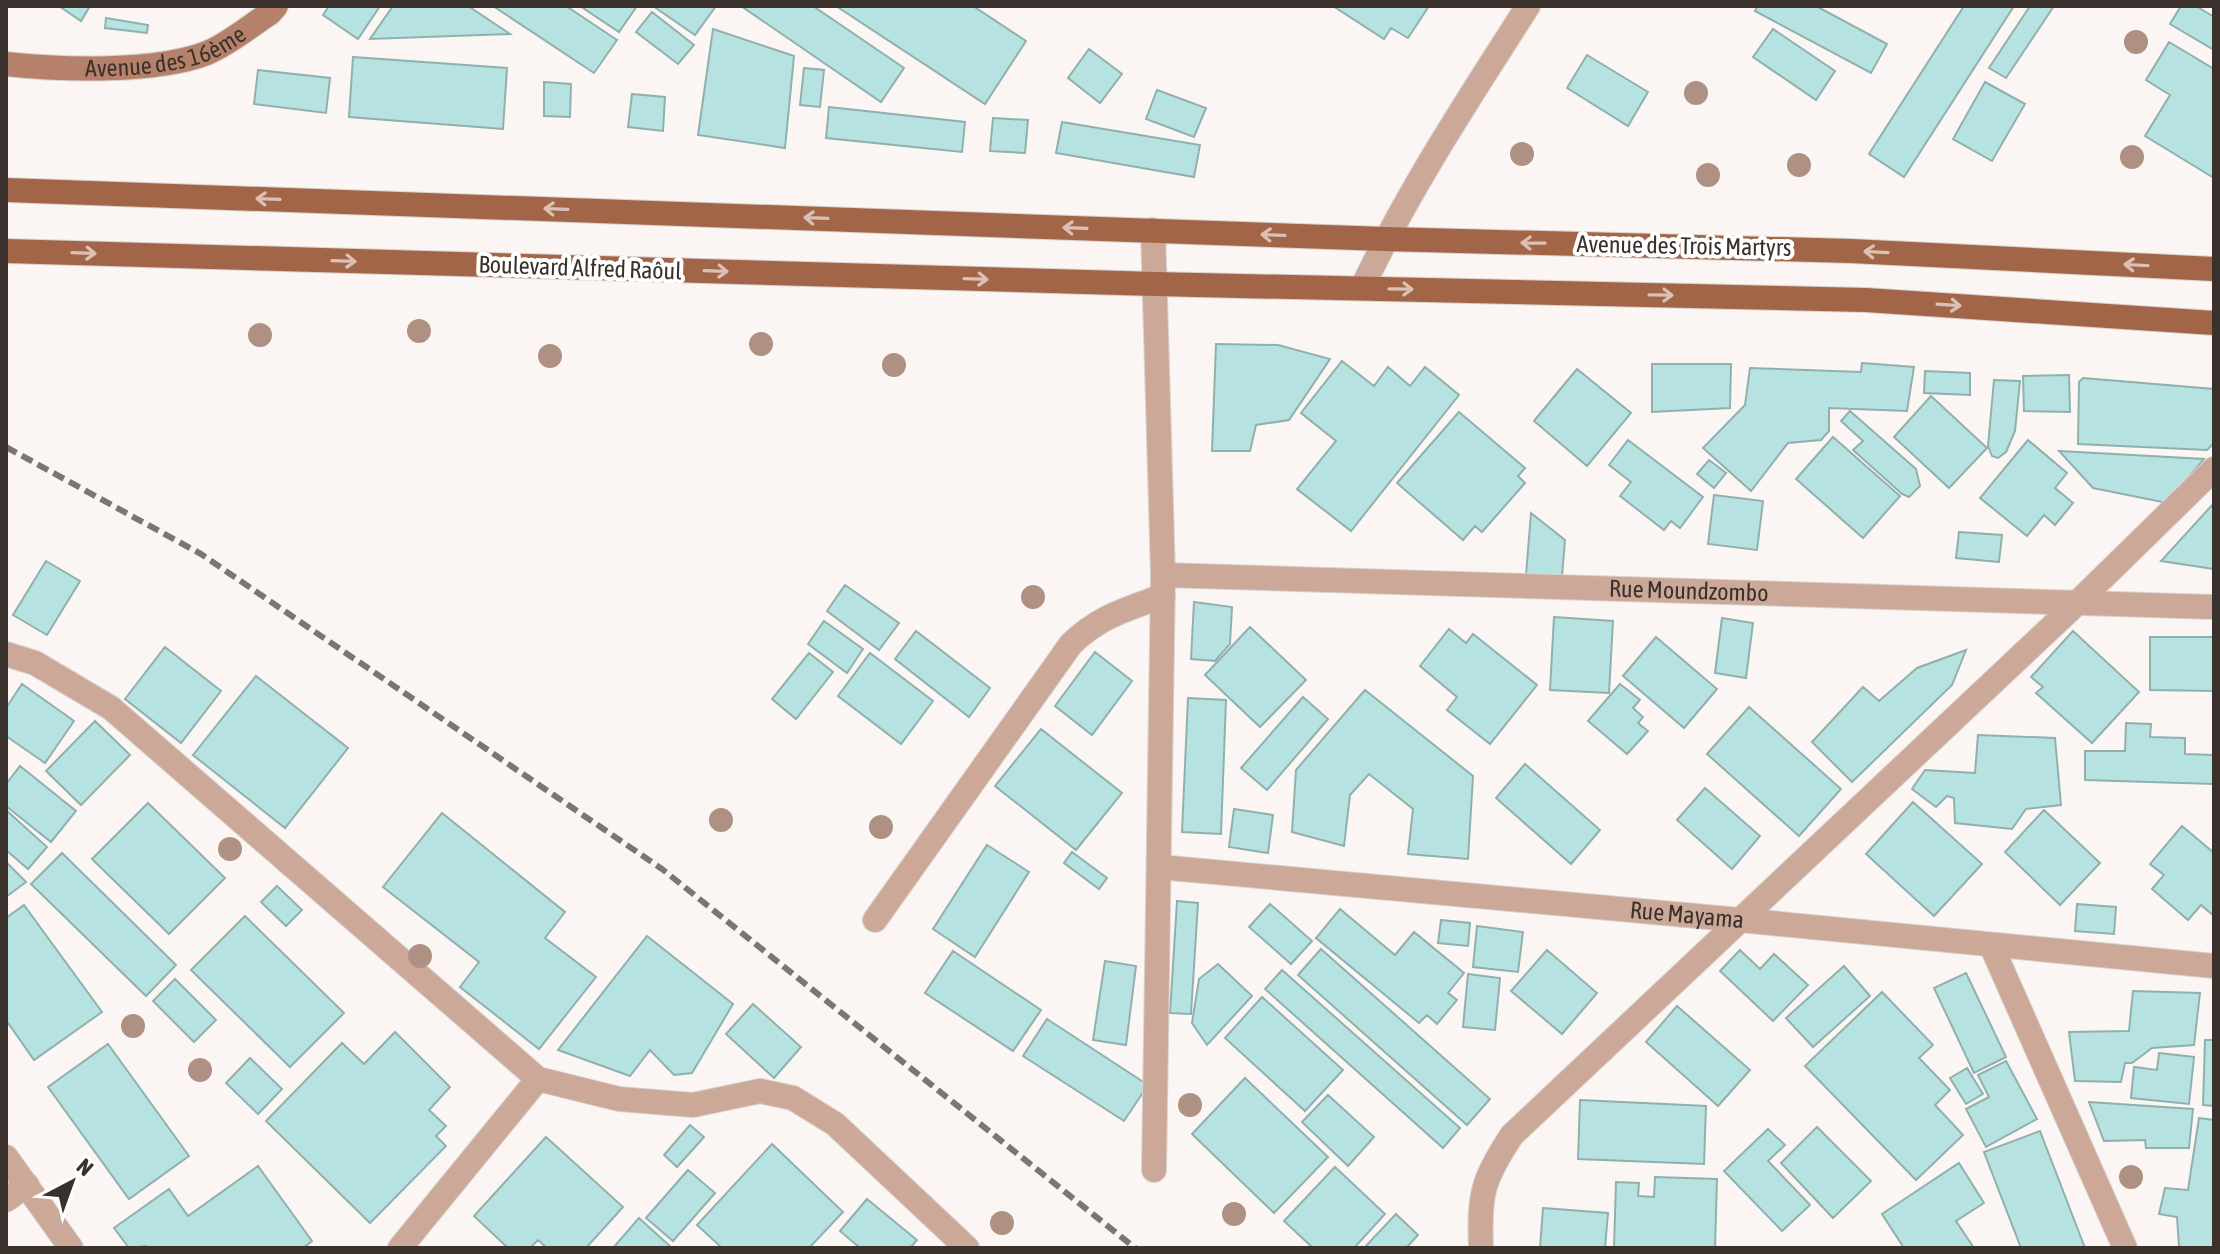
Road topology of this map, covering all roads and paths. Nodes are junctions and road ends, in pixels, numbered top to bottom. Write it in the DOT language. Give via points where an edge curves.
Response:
graph roads {
  1 [pos="276,6"];
  2 [pos="1528,6"];
  3 [pos="6,64"];
  4 [pos="6,190"];
  5 [pos="1153,230"];
  6 [pos="1385,239"];
  7 [pos="6,251"];
  8 [pos="2214,269"];
  9 [pos="1155,284"];
  10 [pos="1362,288"];
  11 [pos="2214,323"];
  12 [pos="2214,469"];
  13 [pos="1163,586"];
  14 [pos="2076,604"];
  15 [pos="2214,607"];
  16 [pos="6,654"];
  17 [pos="1159,867"];
  18 [pos="875,920"];
  19 [pos="1740,920"];
  20 [pos="1991,945"];
  21 [pos="2214,966"];
  22 [pos="538,1079"];
  23 [pos="6,1157"];
  24 [pos="1154,1170"];
  25 [pos="27,1185"];
  26 [pos="6,1200"];
  27 [pos="71,1248"];
  28 [pos="400,1248"];
  29 [pos="967,1248"];
  30 [pos="1481,1248"];
  31 [pos="2125,1248"];
  1 -- 3 [label="main road, Avenue des 16ème" via="209,52 161,65"];
  2 -- 6 [label="street"];
  5 -- 4 [label="main road, one-way"];
  6 -- 5 [label="main road, Avenue des Trois Martyrs, one-way"];
  5 -- 9 [label="street"];
  8 -- 6 [label="main road, Avenue des Trois Martyrs, one-way" via="1851,251"];
  6 -- 10 [label="street"];
  7 -- 9 [label="main road, Boulevard Alfred Raôul, one-way"];
  9 -- 10 [label="main road, Avenue des Trois Martyrs"];
  9 -- 13 [label="street"];
  10 -- 11 [label="main road, Avenue des Trois Martyrs, one-way" via="1866,300"];
  12 -- 14 [label="street"];
  13 -- 14 [label="street, Rue Moundzombo"];
  13 -- 17 [label="street"];
  13 -- 18 [label="street" via="1090,626 1071,644"];
  14 -- 15 [label="street, Rue Moundzombo"];
  14 -- 19 [label="street"];
  16 -- 22 [label="street" via="35,663 111,708"];
  17 -- 19 [label="street, Rue Mayama"];
  17 -- 24 [label="street"];
  19 -- 20 [label="street, Rue Mayama"];
  19 -- 30 [label="street" via="1512,1135 1491,1166 1479,1205"];
  20 -- 21 [label="street, Rue Mayama"];
  20 -- 31 [label="street"];
  22 -- 28 [label="street"];
  22 -- 29 [label="street" via="619,1099 678,1104 760,1091 793,1098 835,1124"];
  23 -- 25 [label="street"];
  25 -- 26 [label="street"];
  25 -- 27 [label="street"];
}
